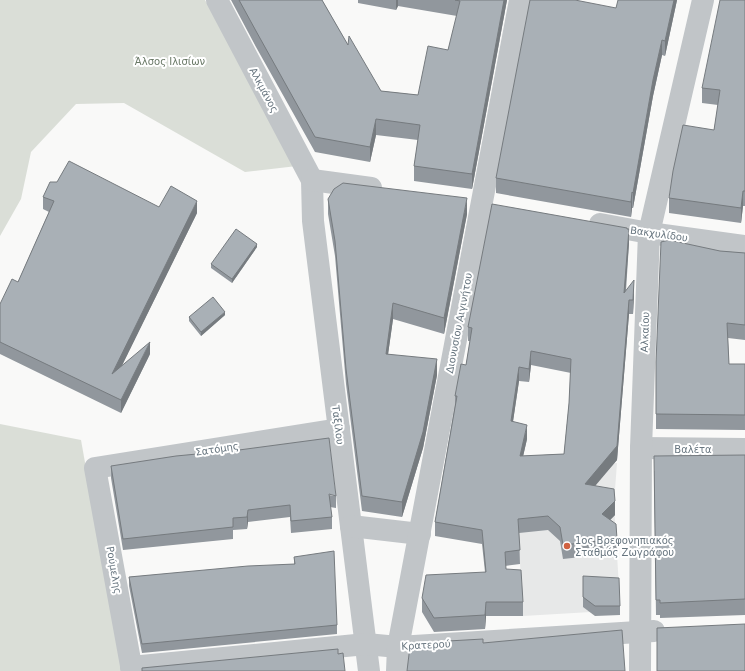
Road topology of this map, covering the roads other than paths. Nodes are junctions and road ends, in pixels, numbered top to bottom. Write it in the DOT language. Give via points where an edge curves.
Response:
graph roads {
  1 [pos="217,0"];
  2 [pos="520,0"];
  3 [pos="703,0"];
  4 [pos="312,180"];
  5 [pos="389,190"];
  6 [pos="579,221"];
  7 [pos="649,233"];
  8 [pos="745,246"];
  9 [pos="339,429"];
  10 [pos="641,448"];
  11 [pos="745,449"];
  12 [pos="95,468"];
  13 [pos="351,526"];
  14 [pos="420,534"];
  15 [pos="670,630"];
  16 [pos="640,631"];
  17 [pos="366,644"];
  18 [pos="398,647"];
  19 [pos="132,669"];
  20 [pos="369,671"];
  21 [pos="397,671"];
  22 [pos="640,671"];
  1 -- 4 [label="street, Αλκμάνος"];
  2 -- 14 [label="street, Διονυσίου Αιγινήτου"];
  3 -- 7 [label="street, Αλκαίου"];
  4 -- 5 [label="street"];
  4 -- 9 [label="street, Ταξίλου" via="313,221"];
  6 -- 7 [label="street, Βακχυλίδου"];
  7 -- 8 [label="street, Βακχυλίδου"];
  7 -- 10 [label="street, Αλκαίου"];
  9 -- 12 [label="street, Σατόμης"];
  9 -- 13 [label="street, Ταξίλου"];
  10 -- 11 [label="street, Βαλέτα"];
  10 -- 16 [label="street, Αλκαίου"];
  12 -- 19 [label="street, Ρούμελης"];
  13 -- 14 [label="street"];
  13 -- 17 [label="street, Ταξίλου"];
  14 -- 18 [label="street, Διονυσίου Αιγινήτου"];
  15 -- 16 [label="street, Κρατερού"];
  16 -- 18 [label="street, Κρατερού"];
  16 -- 22 [label="street, Αλκαίου"];
  17 -- 18 [label="street, Κρατερού"];
  17 -- 19 [label="street, Κρατερού"];
  17 -- 20 [label="street, Ταξίλου"];
  18 -- 21 [label="street"];
}
